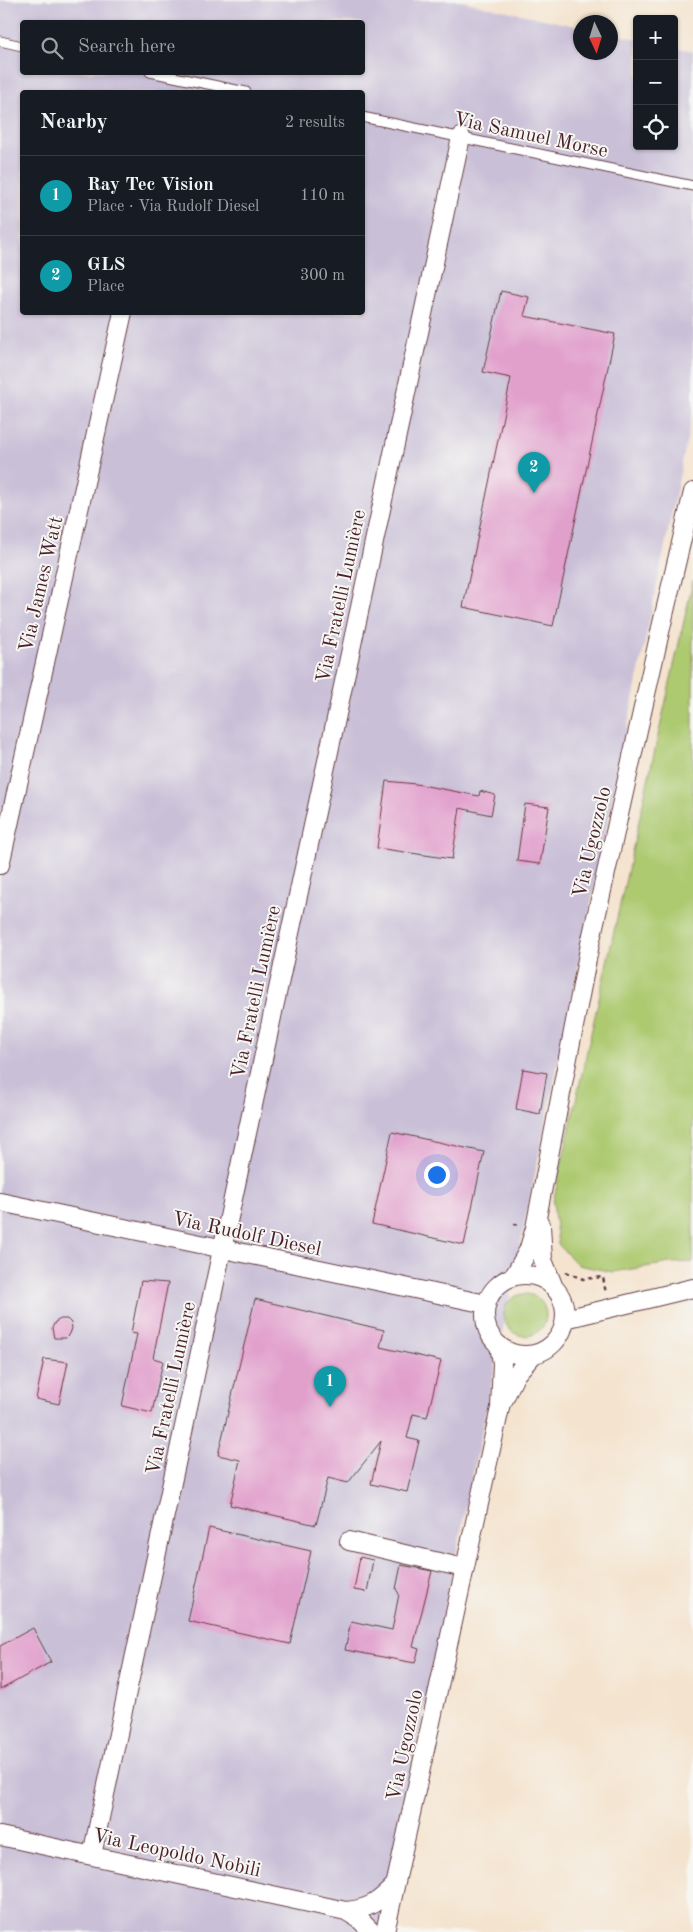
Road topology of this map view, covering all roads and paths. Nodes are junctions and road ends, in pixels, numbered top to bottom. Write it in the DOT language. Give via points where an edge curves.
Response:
graph roads {
  1 [pos="0,41"];
  2 [pos="20,46"];
  3 [pos="164,75"];
  4 [pos="236,90"];
  5 [pos="365,118"];
  6 [pos="461,137"];
  7 [pos="693,186"];
  8 [pos="122,315"];
  9 [pos="693,492"];
  10 [pos="0,865"];
  11 [pos="0,1202"];
  12 [pos="540,1204"];
  13 [pos="514,1224"];
  14 [pos="535,1228"];
  15 [pos="221,1250"];
  16 [pos="563,1267"];
  17 [pos="514,1276"];
  18 [pos="553,1286"];
  19 [pos="693,1288"];
  20 [pos="486,1304"];
  21 [pos="610,1308"];
  22 [pos="565,1319"];
  23 [pos="498,1345"];
  24 [pos="534,1354"];
  25 [pos="500,1408"];
  26 [pos="349,1541"];
  27 [pos="464,1568"];
  28 [pos="0,1836"];
  29 [pos="92,1855"];
  30 [pos="395,1885"];
  31 [pos="346,1911"];
  32 [pos="372,1932"];
  33 [pos="385,1932"];
  1 -- 2 [label="lane"];
  3 -- 4 [label="lane"];
  5 -- 6 [label="lane, Via Samuel Morse"];
  6 -- 7 [label="lane, Via Samuel Morse"];
  6 -- 15 [label="street, Via Fratelli Lumière"];
  8 -- 10 [label="street, Via James Watt"];
  9 -- 12 [label="street, Via Ugozzolo" via="590,944"];
  11 -- 15 [label="street, Via Rudolf Diesel"];
  12 -- 14 [label="street, Via Ugozzolo"];
  12 -- 18 [label="street, Via Ugozzolo" via="543,1260"];
  13 -- 14 [label="path"];
  14 -- 17 [label="street, Via Ugozzolo" via="528,1251"];
  15 -- 20 [label="street, Via Rudolf Diesel"];
  15 -- 29 [label="street, Via Fratelli Lumière"];
  16 -- 21 [label="path" via="567,1274 583,1279 602,1277"];
  17 -- 18 [label="street" via="535,1276"];
  17 -- 20 [label="street" via="497,1286"];
  18 -- 22 [label="street" via="561,1295"];
  19 -- 21 [label="street"];
  20 -- 23 [label="street" via="487,1326"];
  21 -- 22 [label="street"];
  22 -- 24 [label="street" via="555,1341"];
  23 -- 24 [label="street" via="509,1352"];
  23 -- 25 [label="street, Via Ugozzolo" via="502,1363"];
  24 -- 25 [label="street, Via Ugozzolo" via="516,1374"];
  25 -- 27 [label="street, Via Ugozzolo"];
  26 -- 27 [label="street"];
  27 -- 30 [label="street, Via Ugozzolo"];
  28 -- 29 [label="street, Via Leopoldo Nobili"];
  29 -- 31 [label="street, Via Leopoldo Nobili"];
  30 -- 31 [label="street" via="369,1907"];
  30 -- 33 [label="street, Via Ugozzolo"];
  31 -- 32 [label="street"];
}
